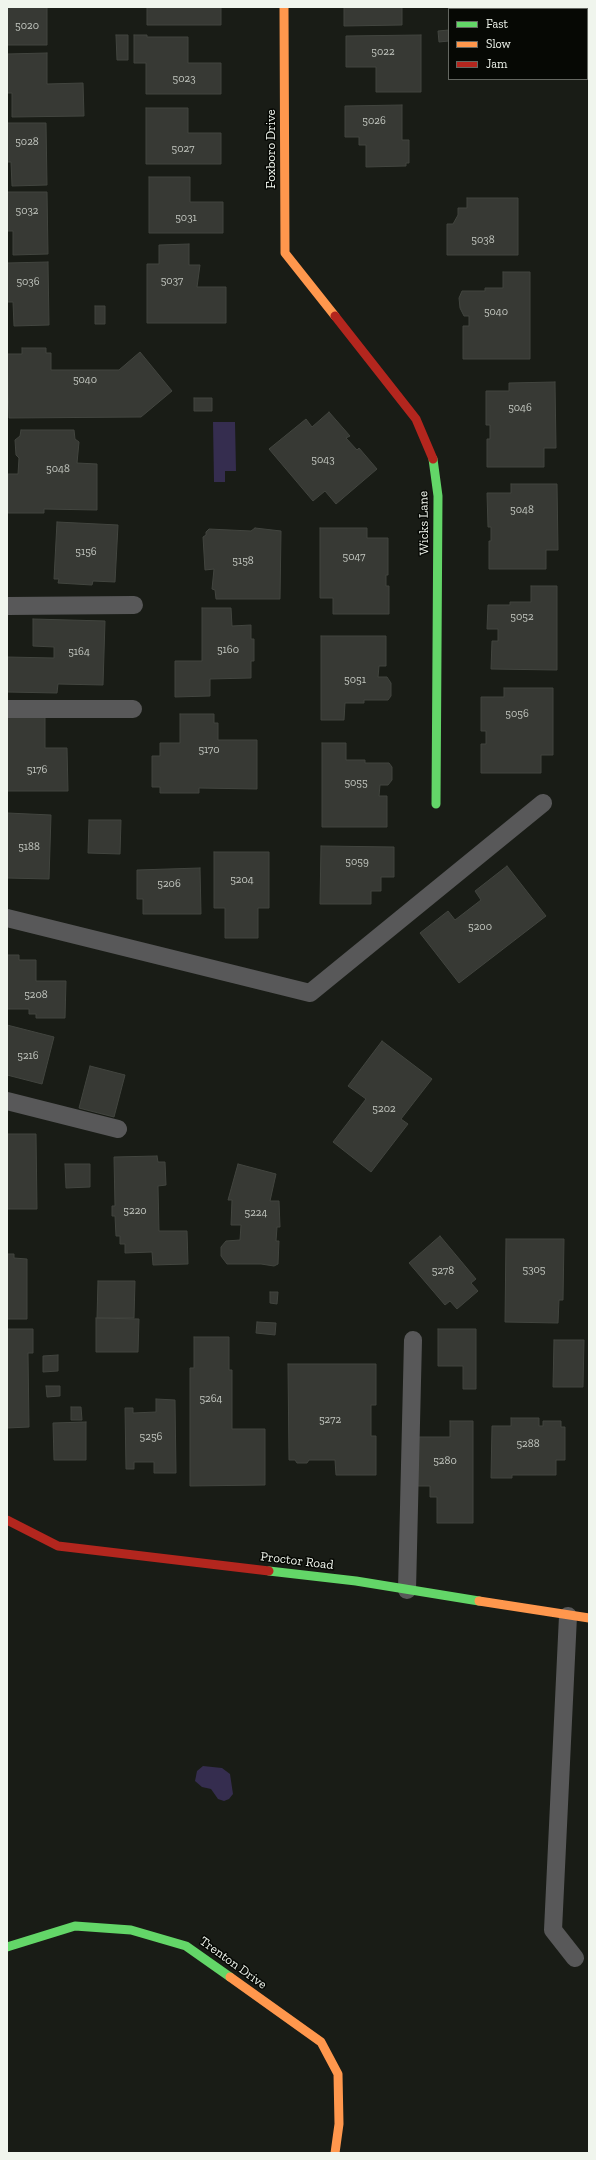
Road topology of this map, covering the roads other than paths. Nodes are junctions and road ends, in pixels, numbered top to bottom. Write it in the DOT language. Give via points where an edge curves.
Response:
graph roads {
  1 [pos="284,7"];
  2 [pos="308,282"];
  3 [pos="134,605"];
  4 [pos="7,606"];
  5 [pos="7,709"];
  6 [pos="133,709"];
  7 [pos="543,803"];
  8 [pos="436,804"];
  9 [pos="7,918"];
  10 [pos="7,1101"];
  11 [pos="118,1129"];
  12 [pos="414,1340"];
  13 [pos="7,1520"];
  14 [pos="407,1590"];
  15 [pos="568,1616"];
  16 [pos="589,1618"];
  17 [pos="7,1947"];
  18 [pos="575,1958"];
  19 [pos="335,2153"];
  1 -- 2 [label="street, Foxboro Drive" via="285,253"];
  2 -- 8 [label="street, Wicks Lane" via="416,419 432,454 438,496"];
  3 -- 4 [label="lane"];
  5 -- 6 [label="lane"];
  7 -- 9 [label="lane" via="310,993"];
  10 -- 11 [label="lane"];
  12 -- 14 [label="lane"];
  13 -- 14 [label="street, Proctor Road" via="58,1546 356,1581"];
  14 -- 15 [label="street, Proctor Road"];
  15 -- 16 [label="street, Proctor Road"];
  15 -- 18 [label="lane" via="553,1930"];
  17 -- 19 [label="street, Trenton Drive" via="75,1926 131,1930 186,1946 321,2042 338,2074 339,2124"];
}
